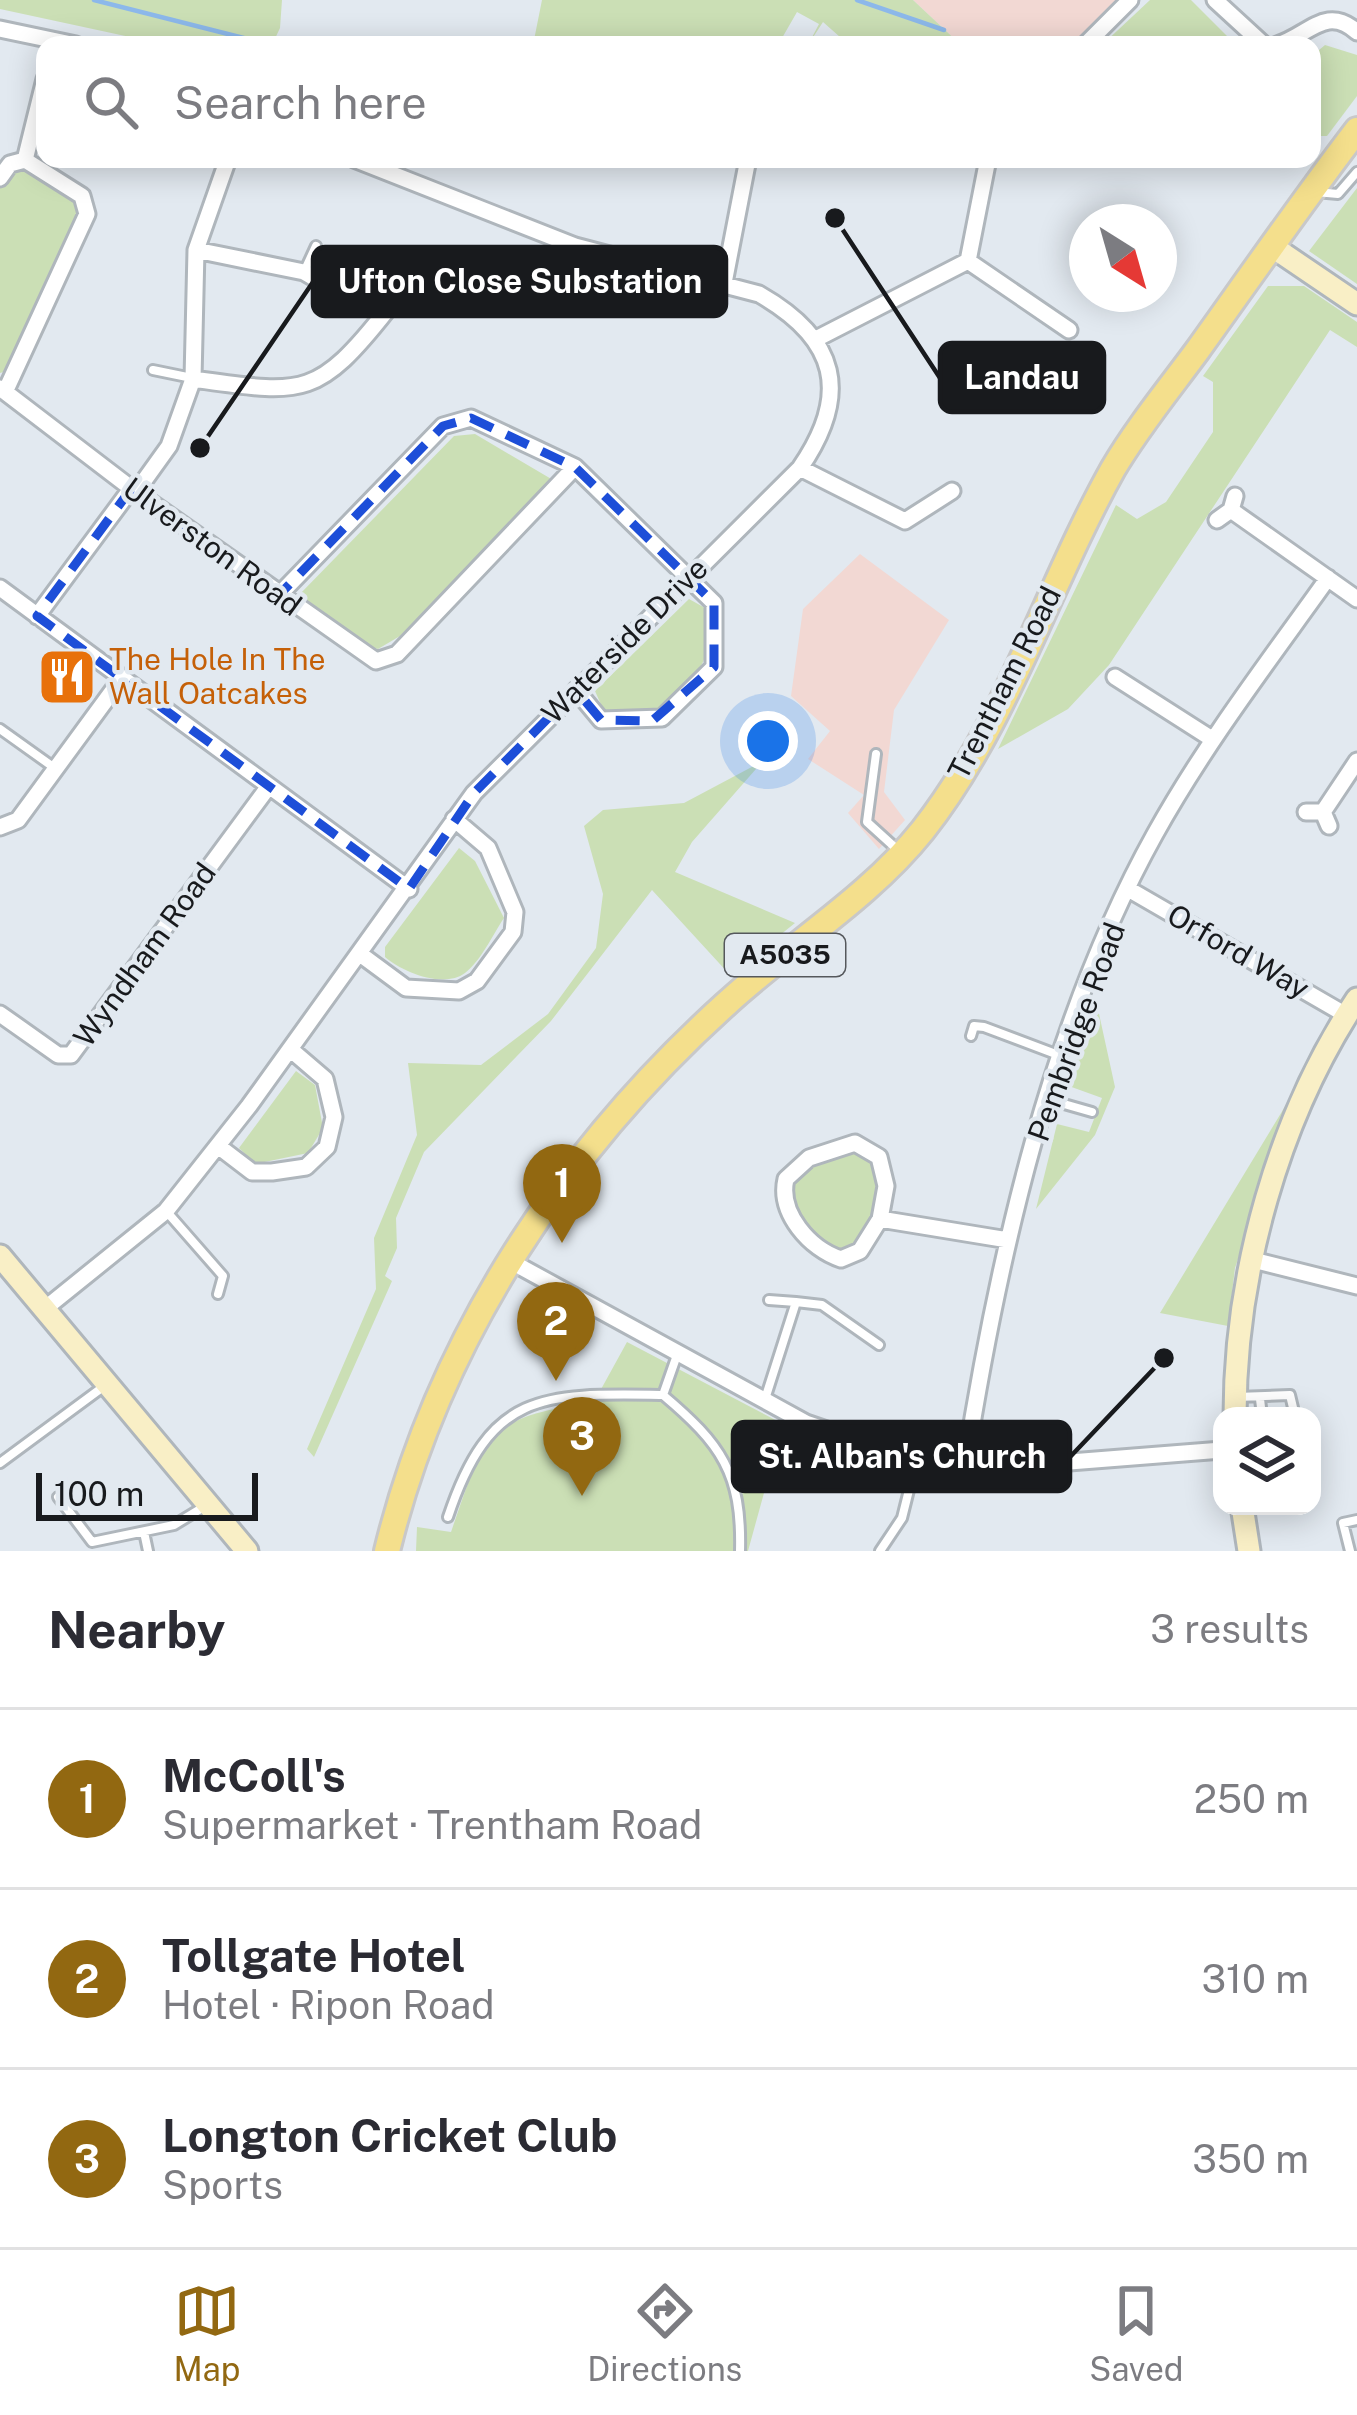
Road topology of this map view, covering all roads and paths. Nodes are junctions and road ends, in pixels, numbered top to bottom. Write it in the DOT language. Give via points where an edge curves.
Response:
graph roads {
  1 [pos="1130,0"];
  2 [pos="1215,0"];
  3 [pos="1340,0"];
  4 [pos="1335,19"];
  5 [pos="0,29"];
  6 [pos="1357,32"];
  7 [pos="1094,36"];
  8 [pos="1254,36"];
  9 [pos="1297,36"];
  10 [pos="36,38"];
  11 [pos="36,115"];
  12 [pos="1349,141"];
  13 [pos="25,160"];
  14 [pos="36,167"];
  15 [pos="38,168"];
  16 [pos="224,168"];
  17 [pos="377,168"];
  18 [pos="746,168"];
  19 [pos="986,168"];
  20 [pos="1357,172"];
  21 [pos="0,178"];
  22 [pos="1313,191"];
  23 [pos="316,246"];
  24 [pos="1273,247"];
  25 [pos="196,250"];
  26 [pos="968,261"];
  27 [pos="304,272"];
  28 [pos="724,283"];
  29 [pos="328,286"];
  30 [pos="1357,304"];
  31 [pos="386,310"];
  32 [pos="1069,330"];
  33 [pos="816,339"];
  34 [pos="153,370"];
  35 [pos="193,379"];
  36 [pos="2,390"];
  37 [pos="575,467"];
  38 [pos="800,468"];
  39 [pos="133,490"];
  40 [pos="952,491"];
  41 [pos="1228,509"];
  42 [pos="689,576"];
  43 [pos="1328,578"];
  44 [pos="0,588"];
  45 [pos="279,595"];
  46 [pos="1357,599"];
  47 [pos="37,616"];
  48 [pos="1112,676"];
  49 [pos="122,678"];
  50 [pos="576,690"];
  51 [pos="0,729"];
  52 [pos="1212,739"];
  53 [pos="876,754"];
  54 [pos="1357,761"];
  55 [pos="56,769"];
  56 [pos="269,786"];
  57 [pos="1319,817"];
  58 [pos="454,818"];
  59 [pos="0,827"];
  60 [pos="901,853"];
  61 [pos="409,889"];
  62 [pos="1130,890"];
  63 [pos="360,954"];
  64 [pos="1352,1007"];
  65 [pos="0,1014"];
  66 [pos="970,1036"];
  67 [pos="290,1049"];
  68 [pos="1063,1056"];
  69 [pos="1050,1100"];
  70 [pos="1092,1112"];
  71 [pos="218,1146"];
  72 [pos="166,1211"];
  73 [pos="880,1219"];
  74 [pos="1007,1240"];
  75 [pos="0,1256"];
  76 [pos="1253,1260"];
  77 [pos="510,1262"];
  78 [pos="1357,1286"];
  79 [pos="218,1294"];
  80 [pos="769,1300"];
  81 [pos="796,1302"];
  82 [pos="47,1307"];
  83 [pos="879,1345"];
  84 [pos="677,1353"];
  85 [pos="109,1382"];
  86 [pos="663,1395"];
  87 [pos="1260,1399"];
  88 [pos="765,1400"];
  89 [pos="1235,1407"];
  90 [pos="1261,1407"];
  91 [pos="1292,1407"];
  92 [pos="1213,1451"];
  93 [pos="0,1463"];
  94 [pos="926,1464"];
  95 [pos="965,1467"];
  96 [pos="58,1497"];
  97 [pos="208,1504"];
  98 [pos="1243,1515"];
  99 [pos="448,1516"];
  100 [pos="1357,1520"];
  101 [pos="144,1532"];
  102 [pos="148,1551"];
  103 [pos="247,1551"];
  104 [pos="386,1551"];
  105 [pos="740,1551"];
  106 [pos="880,1551"];
  107 [pos="1249,1551"];
  108 [pos="1350,1551"];
  1 -- 7 [label="street"];
  2 -- 8 [label="street"];
  3 -- 4 [label="street"];
  4 -- 6 [label="street"];
  4 -- 9 [label="street"];
  5 -- 10 [label="street"];
  11 -- 13 [label="street"];
  12 -- 22 [label="main road, Trentham Road / A5035"];
  13 -- 14 [label="street"];
  13 -- 21 [label="street"];
  15 -- 36 [label="street" via="82,196 87,214"];
  16 -- 25 [label="street"];
  17 -- 28 [label="street" via="575,246"];
  18 -- 28 [label="street"];
  19 -- 26 [label="street"];
  20 -- 22 [label="lane" via="1338,194"];
  22 -- 24 [label="main road, Trentham Road / A5035"];
  23 -- 27 [label="lane"];
  24 -- 30 [label="street"];
  24 -- 60 [label="main road, Trentham Road / A5035" via="1116,464 980,741"];
  25 -- 27 [label="street"];
  25 -- 35 [label="street"];
  26 -- 32 [label="street"];
  26 -- 33 [label="street"];
  27 -- 29 [label="street"];
  28 -- 33 [label="street" via="784,309"];
  31 -- 35 [label="street" via="327,377 298,390"];
  33 -- 38 [label="street, Waterside Drive" via="830,379 830,422"];
  34 -- 35 [label="lane"];
  35 -- 39 [label="street" via="170,446"];
  36 -- 39 [label="street, Ulverston Road"];
  37 -- 42 [label="street"];
  37 -- 45 [label="street" via="472,418 451,422"];
  37 -- 45 [label="street, Ulverston Road" via="386,659 366,657"];
  38 -- 40 [label="street" via="904,521"];
  38 -- 42 [label="street, Waterside Drive"];
  39 -- 45 [label="street, Ulverston Road"];
  39 -- 47 [label="street"];
  41 -- 43 [label="street"];
  42 -- 50 [label="street, Waterside Drive"];
  42 -- 50 [label="street" via="714,603 714,667 652,722 602,720"];
  43 -- 46 [label="street"];
  43 -- 52 [label="street, Pembridge Road"];
  44 -- 47 [label="street"];
  47 -- 49 [label="street"];
  48 -- 52 [label="street"];
  49 -- 55 [label="street"];
  49 -- 56 [label="street"];
  50 -- 58 [label="street, Waterside Drive"];
  51 -- 55 [label="lane"];
  52 -- 62 [label="street, Pembridge Road"];
  53 -- 60 [label="lane" via="867,822"];
  54 -- 57 [label="street"];
  55 -- 59 [label="street" via="18,820"];
  56 -- 61 [label="street"];
  56 -- 65 [label="street, Wyndham Road" via="71,1055 58,1055"];
  58 -- 61 [label="street, Waterside Drive"];
  58 -- 63 [label="street" via="488,848 515,912 513,932 477,981 459,991 406,988"];
  60 -- 77 [label="main road, Trentham Road / A5035" via="660,1063 563,1180"];
  61 -- 63 [label="street, Waterside Drive"];
  62 -- 64 [label="street, Orford Way"];
  62 -- 68 [label="street, Pembridge Road"];
  63 -- 67 [label="street, Waterside Drive"];
  64 -- 76 [label="street" via="1311,1078"];
  66 -- 68 [label="lane" via="974,1026 984,1027"];
  67 -- 71 [label="street, Waterside Drive"];
  67 -- 71 [label="street" via="325,1079 334,1117 327,1148 306,1167 252,1172"];
  68 -- 69 [label="street, Pembridge Road"];
  69 -- 70 [label="lane"];
  69 -- 74 [label="street, Pembridge Road"];
  71 -- 72 [label="street, Waterside Drive"];
  72 -- 79 [label="lane" via="223,1276"];
  72 -- 82 [label="street, Waterside Drive"];
  73 -- 73 [label="street" via="852,1258 827,1254 787,1208 787,1179 809,1158 855,1143 879,1157 886,1186"];
  73 -- 74 [label="street"];
  74 -- 95 [label="street, Pembridge Road"];
  75 -- 82 [label="street"];
  76 -- 78 [label="street"];
  76 -- 89 [label="street"];
  77 -- 84 [label="street"];
  77 -- 104 [label="main road, Trentham Road / A5035" via="451,1370"];
  80 -- 81 [label="lane"];
  81 -- 83 [label="lane" via="822,1305"];
  81 -- 88 [label="lane"];
  82 -- 85 [label="street"];
  84 -- 86 [label="lane"];
  84 -- 88 [label="street"];
  85 -- 93 [label="lane"];
  85 -- 97 [label="street"];
  86 -- 99 [label="lane" via="592,1394 505,1419 484,1433"];
  86 -- 105 [label="lane" via="725,1460 737,1487"];
  87 -- 89 [label="lane"];
  87 -- 90 [label="lane"];
  87 -- 91 [label="lane" via="1290,1395"];
  88 -- 94 [label="street" via="853,1443"];
  92 -- 95 [label="street"];
  94 -- 95 [label="street"];
  94 -- 106 [label="lane" via="913,1474 902,1518"];
  96 -- 101 [label="lane" via="92,1542"];
  97 -- 101 [label="lane" via="174,1526"];
  97 -- 103 [label="street"];
  98 -- 107 [label="street"];
  100 -- 108 [label="lane" via="1343,1522"];
  101 -- 102 [label="lane"];
}
